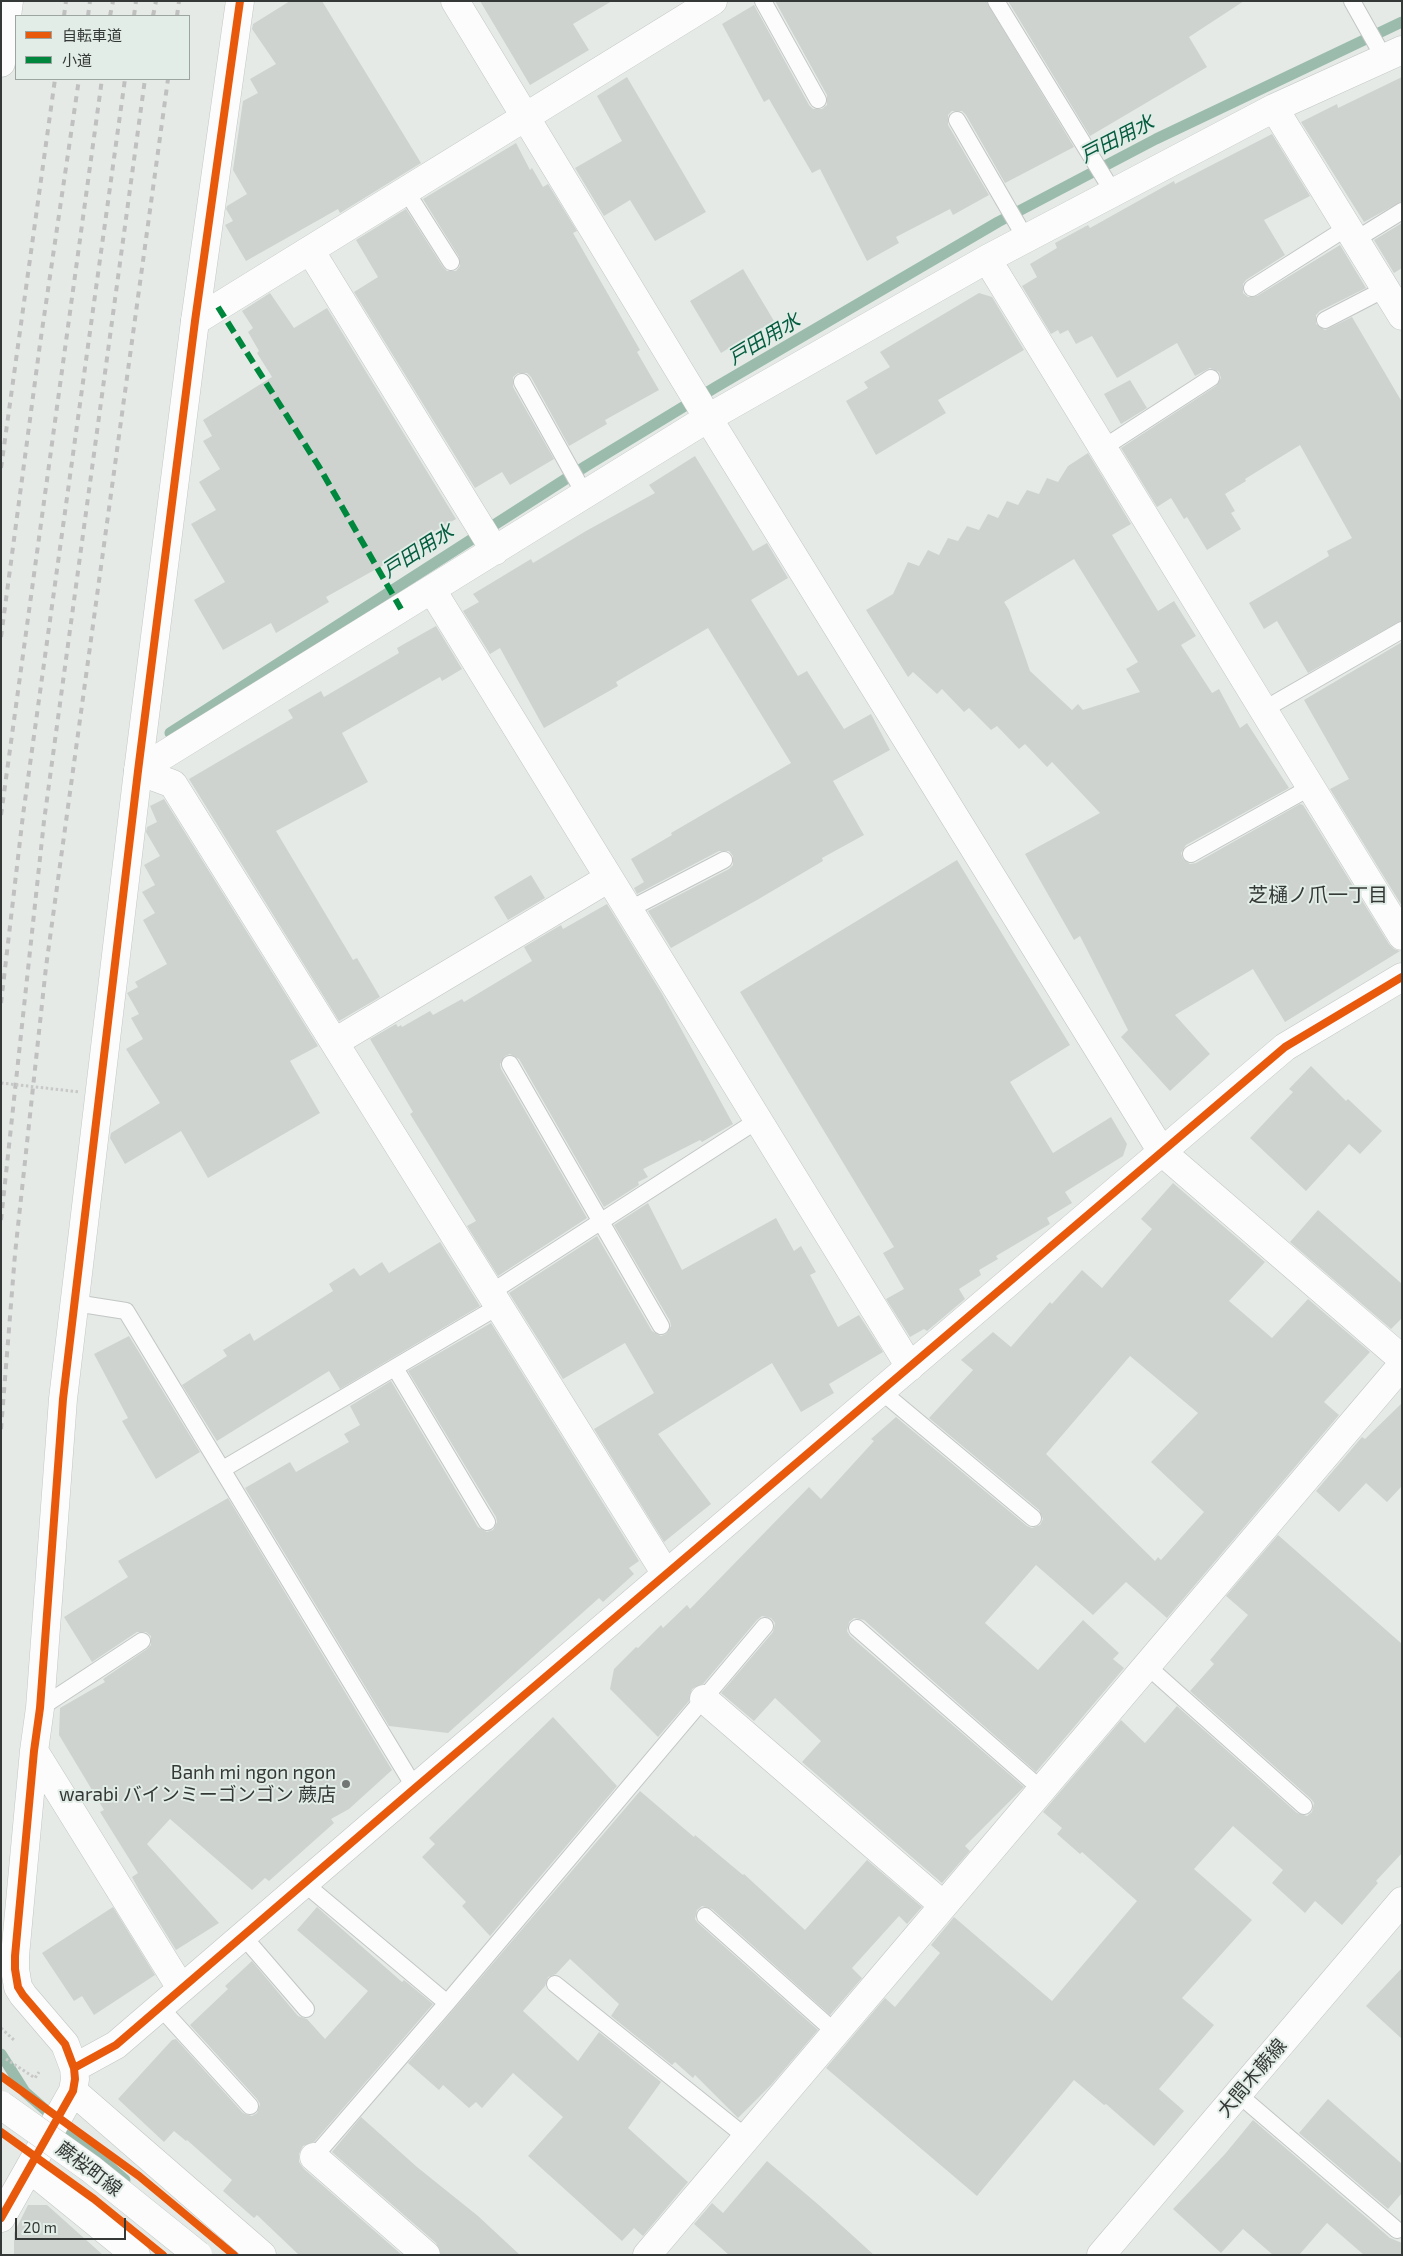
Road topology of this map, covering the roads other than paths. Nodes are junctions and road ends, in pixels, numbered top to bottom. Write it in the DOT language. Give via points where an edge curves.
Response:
graph roads {
  1 [pos="10,1"];
  2 [pos="240,1"];
  3 [pos="455,1"];
  4 [pos="713,1"];
  5 [pos="763,1"];
  6 [pos="996,1"];
  7 [pos="1352,1"];
  8 [pos="1393,54"];
  9 [pos="1,63"];
  10 [pos="818,100"];
  11 [pos="1274,108"];
  12 [pos="526,116"];
  13 [pos="957,120"];
  14 [pos="406,191"];
  15 [pos="1113,192"];
  16 [pos="1402,210"];
  17 [pos="1351,233"];
  18 [pos="1026,239"];
  19 [pos="310,250"];
  20 [pos="987,259"];
  21 [pos="451,262"];
  22 [pos="1252,288"];
  23 [pos="1385,289"];
  24 [pos="1402,316"];
  25 [pos="1325,320"];
  26 [pos="195,321"];
  27 [pos="1211,378"];
  28 [pos="522,382"];
  29 [pos="708,418"];
  30 [pos="1103,448"];
  31 [pos="585,495"];
  32 [pos="495,551"];
  33 [pos="432,590"];
  34 [pos="1402,630"];
  35 [pos="1264,710"];
  36 [pos="138,772"];
  37 [pos="1311,787"];
  38 [pos="1191,854"];
  39 [pos="724,860"];
  40 [pos="609,878"];
  41 [pos="628,910"];
  42 [pos="1402,936"];
  43 [pos="1402,977"];
  44 [pos="335,1042"];
  45 [pos="510,1064"];
  46 [pos="758,1120"];
  47 [pos="1162,1152"];
  48 [pos="601,1221"];
  49 [pos="495,1300"];
  50 [pos="75,1303"];
  51 [pos="661,1326"];
  52 [pos="1402,1359"];
  53 [pos="1402,1365"];
  54 [pos="910,1367"];
  55 [pos="395,1368"];
  56 [pos="881,1391"];
  57 [pos="223,1469"];
  58 [pos="1033,1518"];
  59 [pos="487,1522"];
  60 [pos="666,1574"];
  61 [pos="765,1626"];
  62 [pos="857,1628"];
  63 [pos="142,1640"];
  64 [pos="1146,1665"];
  65 [pos="704,1699"];
  66 [pos="40,1708"];
  67 [pos="34,1752"];
  68 [pos="415,1788"];
  69 [pos="1041,1789"];
  70 [pos="1304,1806"];
  71 [pos="305,1884"];
  72 [pos="1402,1901"];
  73 [pos="943,1904"];
  74 [pos="705,1916"];
  75 [pos="243,1936"];
  76 [pos="555,1984"];
  77 [pos="181,1988"];
  78 [pos="447,2003"];
  79 [pos="160,2007"];
  80 [pos="306,2009"];
  81 [pos="835,2032"];
  82 [pos="73,2080"];
  83 [pos="1238,2094"];
  84 [pos="1,2105"];
  85 [pos="250,2106"];
  86 [pos="746,2137"];
  87 [pos="314,2157"];
  88 [pos="30,2169"];
  89 [pos="1,2218"];
  90 [pos="1397,2230"];
  91 [pos="136,2255"];
  92 [pos="198,2255"];
  93 [pos="262,2255"];
  94 [pos="426,2255"];
  95 [pos="647,2255"];
  96 [pos="1101,2255"];
  1 -- 9 [label="street"];
  2 -- 26 [label="street"];
  3 -- 12 [label="street"];
  4 -- 12 [label="street"];
  5 -- 10 [label="lane"];
  6 -- 15 [label="lane"];
  7 -- 8 [label="lane"];
  8 -- 11 [label="street"];
  11 -- 15 [label="street"];
  11 -- 17 [label="street"];
  12 -- 14 [label="street"];
  12 -- 29 [label="street"];
  13 -- 18 [label="lane"];
  14 -- 19 [label="street"];
  14 -- 21 [label="lane"];
  15 -- 18 [label="street"];
  16 -- 17 [label="lane"];
  17 -- 22 [label="lane"];
  17 -- 23 [label="street"];
  18 -- 20 [label="street"];
  19 -- 26 [label="street"];
  19 -- 32 [label="street"];
  20 -- 29 [label="street"];
  20 -- 30 [label="street"];
  23 -- 24 [label="street"];
  23 -- 25 [label="lane"];
  26 -- 36 [label="street"];
  27 -- 30 [label="lane"];
  28 -- 31 [label="lane"];
  29 -- 31 [label="street"];
  29 -- 47 [label="street"];
  30 -- 35 [label="street"];
  31 -- 32 [label="street"];
  32 -- 33 [label="street"];
  33 -- 36 [label="street"];
  33 -- 40 [label="street"];
  34 -- 35 [label="lane"];
  35 -- 37 [label="street"];
  36 -- 44 [label="street" via="173,784"];
  36 -- 50 [label="street"];
  37 -- 38 [label="lane"];
  37 -- 42 [label="street"];
  39 -- 41 [label="lane"];
  40 -- 41 [label="street"];
  40 -- 44 [label="street"];
  41 -- 46 [label="street"];
  43 -- 47 [label="street" via="1285,1048"];
  44 -- 49 [label="street"];
  45 -- 48 [label="lane"];
  46 -- 48 [label="lane"];
  46 -- 54 [label="street"];
  47 -- 52 [label="street"];
  47 -- 54 [label="street"];
  48 -- 49 [label="lane"];
  48 -- 51 [label="lane"];
  49 -- 55 [label="lane"];
  49 -- 60 [label="street"];
  50 -- 57 [label="lane" via="126,1311"];
  50 -- 66 [label="street" via="63,1399"];
  53 -- 64 [label="street"];
  54 -- 56 [label="street"];
  55 -- 57 [label="lane"];
  55 -- 59 [label="lane"];
  56 -- 58 [label="lane"];
  56 -- 60 [label="street"];
  57 -- 68 [label="lane"];
  60 -- 68 [label="street"];
  61 -- 65 [label="lane"];
  62 -- 69 [label="lane"];
  63 -- 66 [label="lane"];
  64 -- 69 [label="street"];
  64 -- 70 [label="lane"];
  65 -- 73 [label="street"];
  65 -- 78 [label="lane"];
  66 -- 67 [label="street"];
  67 -- 77 [label="street"];
  67 -- 82 [label="street" via="16,1980 23,1995 64,2044"];
  68 -- 71 [label="street"];
  69 -- 73 [label="street"];
  71 -- 75 [label="street"];
  71 -- 78 [label="lane"];
  72 -- 83 [label="street, 大間木蕨線"];
  73 -- 81 [label="street"];
  74 -- 81 [label="lane"];
  75 -- 77 [label="street"];
  75 -- 80 [label="lane"];
  76 -- 86 [label="lane"];
  77 -- 79 [label="street"];
  78 -- 87 [label="lane"];
  79 -- 82 [label="street"];
  79 -- 85 [label="lane"];
  81 -- 86 [label="street"];
  82 -- 88 [label="street"];
  82 -- 93 [label="street"];
  83 -- 90 [label="lane"];
  83 -- 96 [label="street, 大間木蕨線"];
  84 -- 92 [label="street, 蕨桜町線, bridge" via="91,2169"];
  86 -- 95 [label="street"];
  87 -- 94 [label="street"];
  88 -- 89 [label="street"];
  88 -- 91 [label="street"];
}
